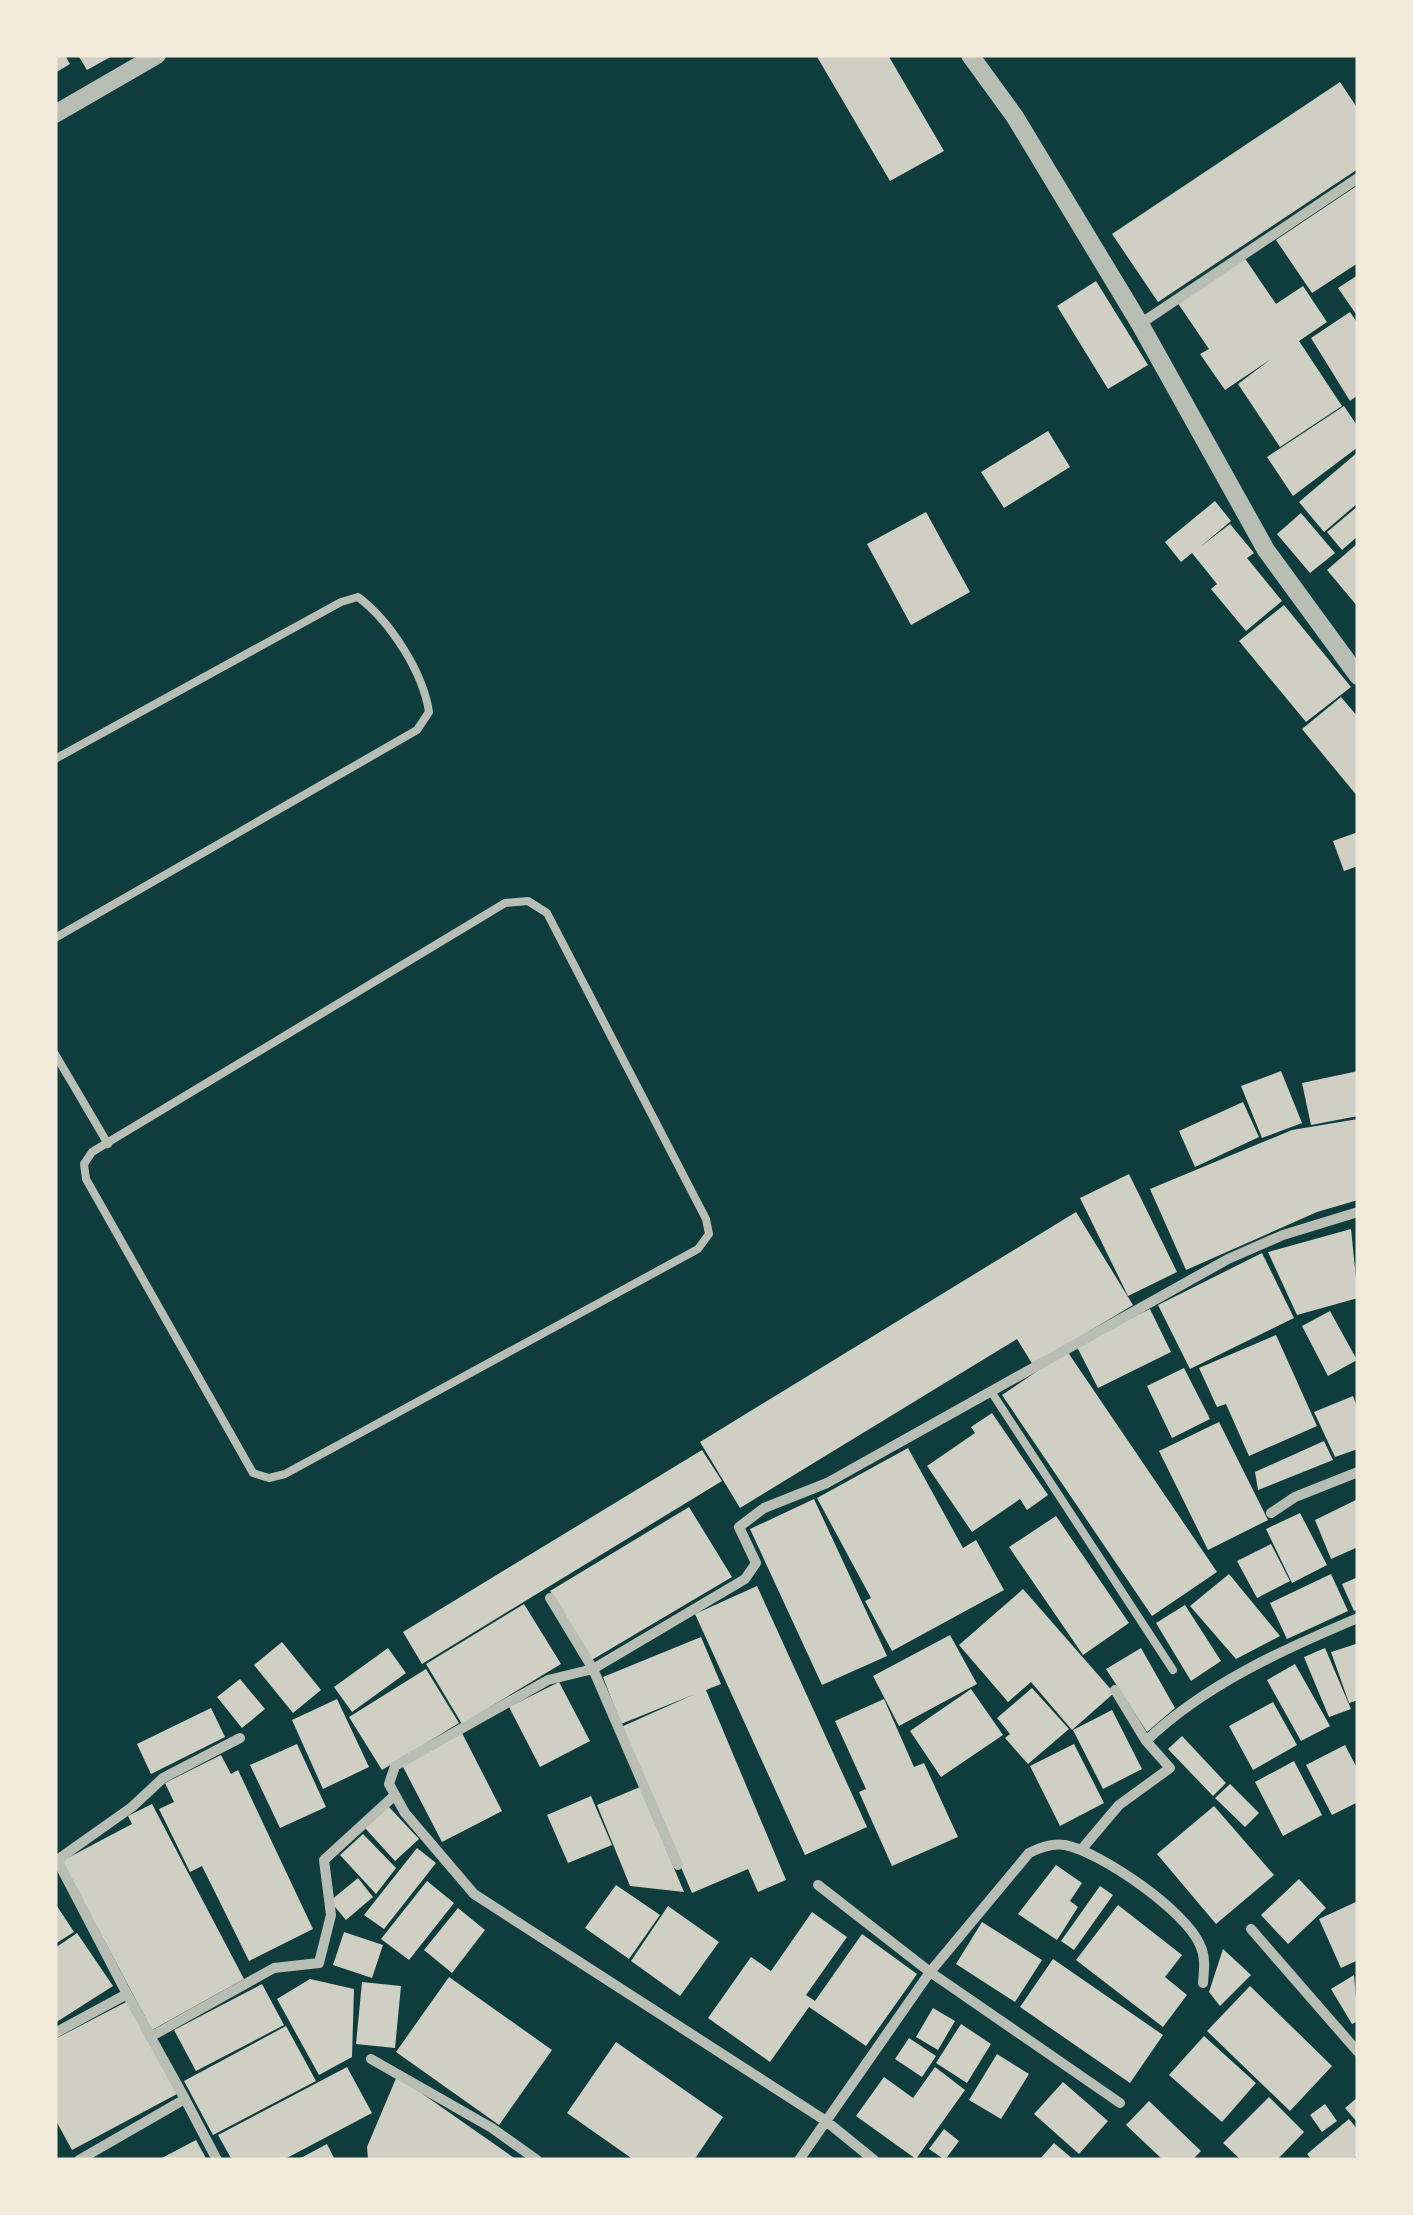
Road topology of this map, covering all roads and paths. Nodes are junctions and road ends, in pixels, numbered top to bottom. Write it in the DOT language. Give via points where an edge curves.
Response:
graph roads {
  1 [pos="157,55"];
  2 [pos="970,55"];
  3 [pos="55,114"];
  4 [pos="1358,178"];
  5 [pos="1140,324"];
  6 [pos="1358,676"];
  7 [pos="55,758"];
  8 [pos="55,938"];
  9 [pos="55,1054"];
  10 [pos="108,1144"];
  11 [pos="1358,1212"];
  12 [pos="992,1393"];
  13 [pos="1358,1472"];
  14 [pos="1271,1512"];
  15 [pos="550,1598"];
  16 [pos="1358,1618"];
  17 [pos="593,1668"];
  18 [pos="1173,1670"];
  19 [pos="1116,1690"];
  20 [pos="240,1738"];
  21 [pos="1146,1741"];
  22 [pos="396,1796"];
  23 [pos="1081,1850"];
  24 [pos="678,1865"];
  25 [pos="818,1885"];
  26 [pos="1251,1929"];
  27 [pos="930,1972"];
  28 [pos="1203,1983"];
  29 [pos="127,1994"];
  30 [pos="55,2033"];
  31 [pos="150,2036"];
  32 [pos="1358,2052"];
  33 [pos="371,2059"];
  34 [pos="185,2099"];
  35 [pos="1120,2103"];
  36 [pos="826,2120"];
  37 [pos="79,2160"];
  38 [pos="217,2160"];
  39 [pos="537,2160"];
  40 [pos="799,2160"];
  41 [pos="874,2160"];
  1 -- 3 [label="street"];
  2 -- 5 [label="street"];
  4 -- 5 [label="street"];
  5 -- 6 [label="street" via="1266,550"];
  7 -- 8 [label="lane" via="358,598 380,614 427,696 429,712 418,730"];
  9 -- 10 [label="lane"];
  10 -- 10 [label="lane" via="505,903 528,900 547,913 709,1234 698,1249 269,1478 253,1473 86,1178 84,1164"];
  11 -- 12 [label="street" via="1228,1258"];
  12 -- 17 [label="street" via="745,1520 739,1526 756,1563 745,1580"];
  12 -- 18 [label="lane"];
  13 -- 14 [label="street"];
  15 -- 17 [label="street"];
  16 -- 21 [label="street" via="1203,1694"];
  17 -- 22 [label="street" via="548,1680 395,1766 389,1774"];
  17 -- 24 [label="street"];
  19 -- 21 [label="street"];
  20 -- 29 [label="street" via="162,1778 58,1860"];
  21 -- 23 [label="street" via="1170,1768 1120,1806"];
  22 -- 31 [label="street" via="324,1860 332,1915 319,1963 274,1968"];
  22 -- 36 [label="street" via="474,1894"];
  23 -- 27 [label="street" via="1062,1844 1029,1854"];
  23 -- 28 [label="street" via="1106,1860 1194,1933 1203,1953"];
  25 -- 27 [label="street"];
  26 -- 32 [label="street"];
  27 -- 35 [label="street"];
  27 -- 36 [label="street"];
  29 -- 30 [label="street"];
  29 -- 31 [label="street"];
  31 -- 34 [label="street"];
  33 -- 39 [label="street"];
  34 -- 37 [label="street"];
  34 -- 38 [label="street"];
  36 -- 40 [label="street"];
  36 -- 41 [label="street"];
}
